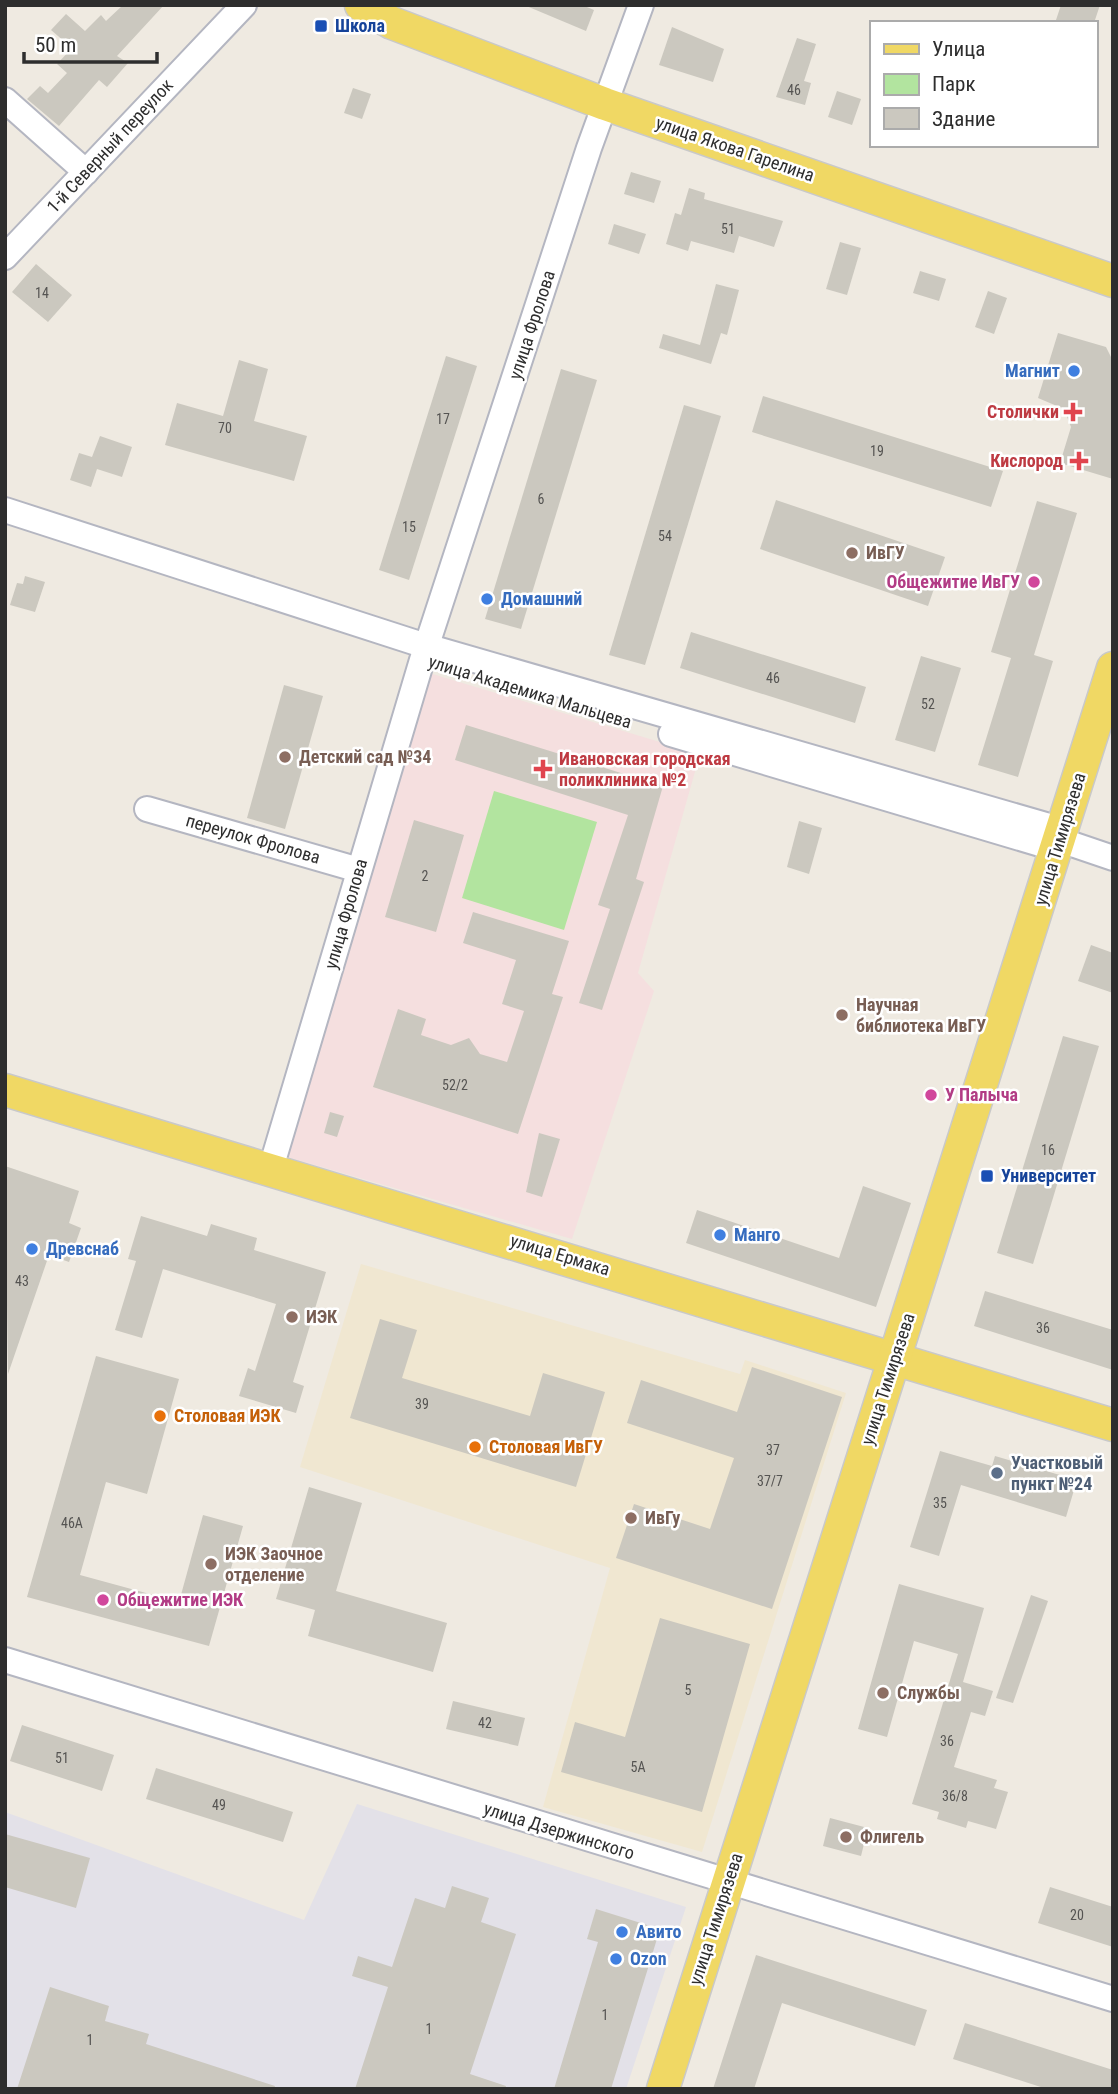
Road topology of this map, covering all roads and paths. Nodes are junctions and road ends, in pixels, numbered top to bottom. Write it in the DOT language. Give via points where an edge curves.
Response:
graph roads {
  1 [pos="244,5"];
  2 [pos="361,5"];
  3 [pos="641,5"];
  4 [pos="5,100"];
  5 [pos="605,104"];
  6 [pos="86,172"];
  7 [pos="5,257"];
  8 [pos="1113,281"];
  9 [pos="5,510"];
  10 [pos="5,526"];
  11 [pos="424,653"];
  12 [pos="1113,668"];
  13 [pos="147,809"];
  14 [pos="1060,840"];
  15 [pos="1113,858"];
  16 [pos="359,870"];
  17 [pos="6,1092"];
  18 [pos="271,1168"];
  19 [pos="894,1357"];
  20 [pos="1113,1426"];
  21 [pos="5,1660"];
  22 [pos="727,1883"];
  23 [pos="1113,1999"];
  24 [pos="663,2089"];
  1 -- 6 [label="street, 1-й Северный переулок"];
  2 -- 5 [label="main road, улица Якова Гарелина" via="392,23"];
  3 -- 5 [label="street, улица Фролова"];
  4 -- 6 [label="street"];
  5 -- 8 [label="main road, улица Якова Гарелина"];
  5 -- 11 [label="street, улица Фролова"];
  6 -- 7 [label="street, 1-й Северный переулок"];
  9 -- 11 [label="street"];
  10 -- 11 [label="street, улица Академика Мальцева"];
  11 -- 14 [label="street, улица Академика Мальцева"];
  11 -- 16 [label="street, улица Фролова"];
  12 -- 14 [label="main road, улица Тимирязева"];
  13 -- 16 [label="street, переулок Фролова"];
  14 -- 15 [label="street"];
  14 -- 19 [label="main road, улица Тимирязева"];
  16 -- 18 [label="street, улица Фролова"];
  17 -- 18 [label="main road, улица Ермака"];
  18 -- 19 [label="main road, улица Ермака"];
  19 -- 20 [label="main road, улица Ермака"];
  19 -- 22 [label="main road, улица Тимирязева"];
  21 -- 22 [label="street, улица Дзержинского"];
  22 -- 23 [label="street, улица Дзержинского"];
  22 -- 24 [label="main road, улица Тимирязева"];
}
